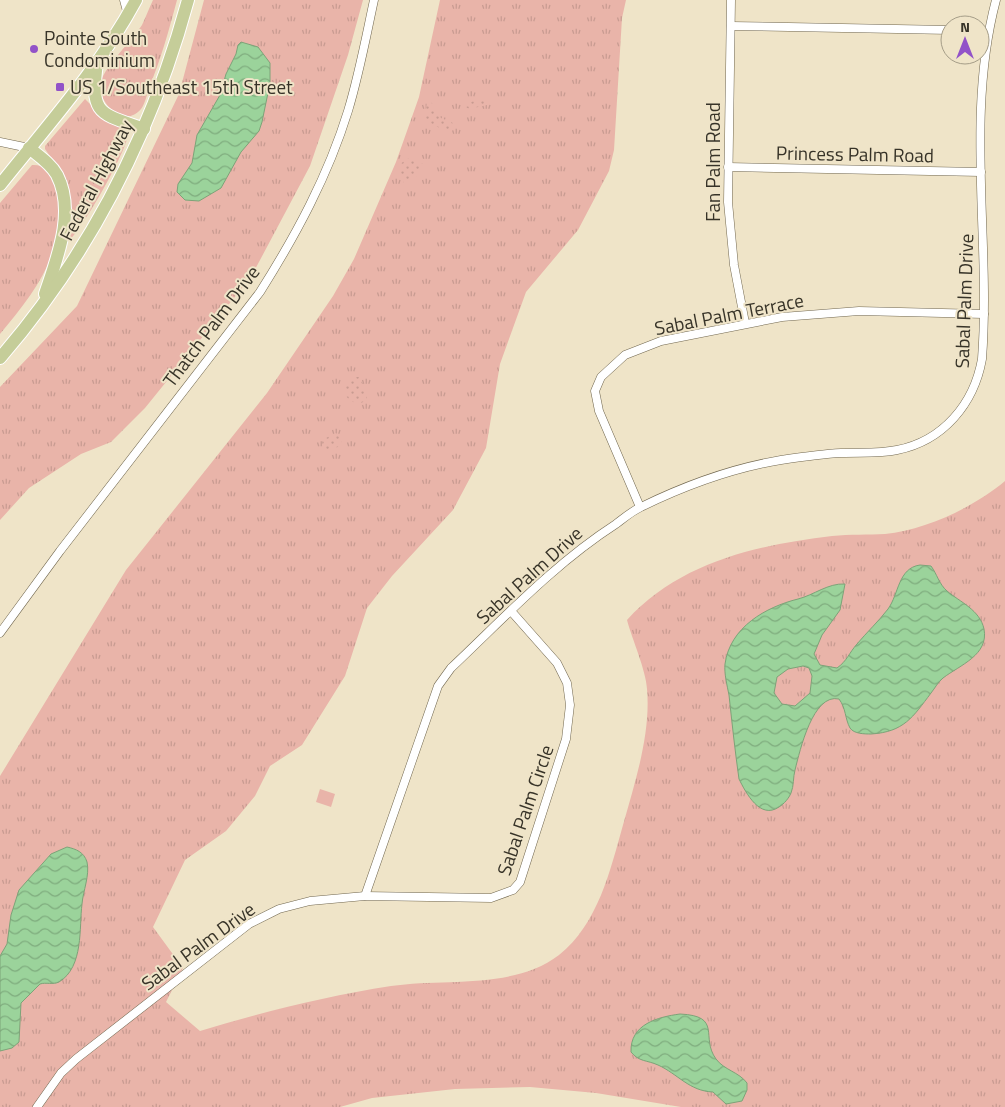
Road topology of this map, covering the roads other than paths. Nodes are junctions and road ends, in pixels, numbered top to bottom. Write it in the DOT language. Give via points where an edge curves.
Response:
graph roads {
  1 [pos="124,0"];
  2 [pos="136,0"];
  3 [pos="188,0"];
  4 [pos="374,0"];
  5 [pos="731,0"];
  6 [pos="996,0"];
  7 [pos="990,15"];
  8 [pos="128,16"];
  9 [pos="731,26"];
  10 [pos="940,30"];
  11 [pos="98,61"];
  12 [pos="983,65"];
  13 [pos="144,129"];
  14 [pos="0,142"];
  15 [pos="29,148"];
  16 [pos="728,167"];
  17 [pos="981,172"];
  18 [pos="0,185"];
  19 [pos="40,308"];
  20 [pos="984,314"];
  21 [pos="745,323"];
  22 [pos="0,358"];
  23 [pos="640,507"];
  24 [pos="511,611"];
  25 [pos="0,633"];
  26 [pos="365,896"];
  27 [pos="37,1107"];
  1 -- 8 [label="street"];
  2 -- 8 [label="main road"];
  3 -- 13 [label="main road, Federal Highway" via="171,61"];
  4 -- 25 [label="street, Thatch Palm Drive" via="358,74 334,150 308,209 281,258 260,292"];
  5 -- 9 [label="street, Fan Palm Road"];
  6 -- 7 [label="street, Sabal Palm Drive"];
  8 -- 11 [label="main road"];
  9 -- 10 [label="street"];
  9 -- 16 [label="street, Fan Palm Road"];
  11 -- 13 [label="main road" via="93,90 101,111"];
  11 -- 15 [label="main road"];
  12 -- 17 [label="street, Sabal Palm Drive"];
  13 -- 19 [label="main road, Federal Highway" via="96,224"];
  14 -- 15 [label="street"];
  15 -- 18 [label="main road"];
  15 -- 19 [label="main road" via="56,174 63,191 65,211 57,259"];
  16 -- 17 [label="street, Princess Palm Road"];
  16 -- 21 [label="street, Fan Palm Road" via="730,239"];
  17 -- 20 [label="street, Sabal Palm Drive"];
  19 -- 22 [label="main road, Federal Highway"];
  20 -- 21 [label="street, Sabal Palm Terrace" via="859,311"];
  20 -- 23 [label="street, Sabal Palm Drive" via="982,359 974,388 952,421 927,440 889,452 816,455 754,465"];
  21 -- 23 [label="street, Sabal Palm Terrace" via="662,341 625,355 601,376 595,390 599,411"];
  23 -- 24 [label="street, Sabal Palm Drive" via="568,558"];
  24 -- 26 [label="street, Sabal Palm Drive" via="451,668 435,691"];
  24 -- 26 [label="street, Sabal Palm Circle" via="557,663 566,683 570,706 566,739 520,882 503,896 492,898"];
  26 -- 27 [label="street, Sabal Palm Drive" via="310,901 279,908 249,924 76,1059"];
}
